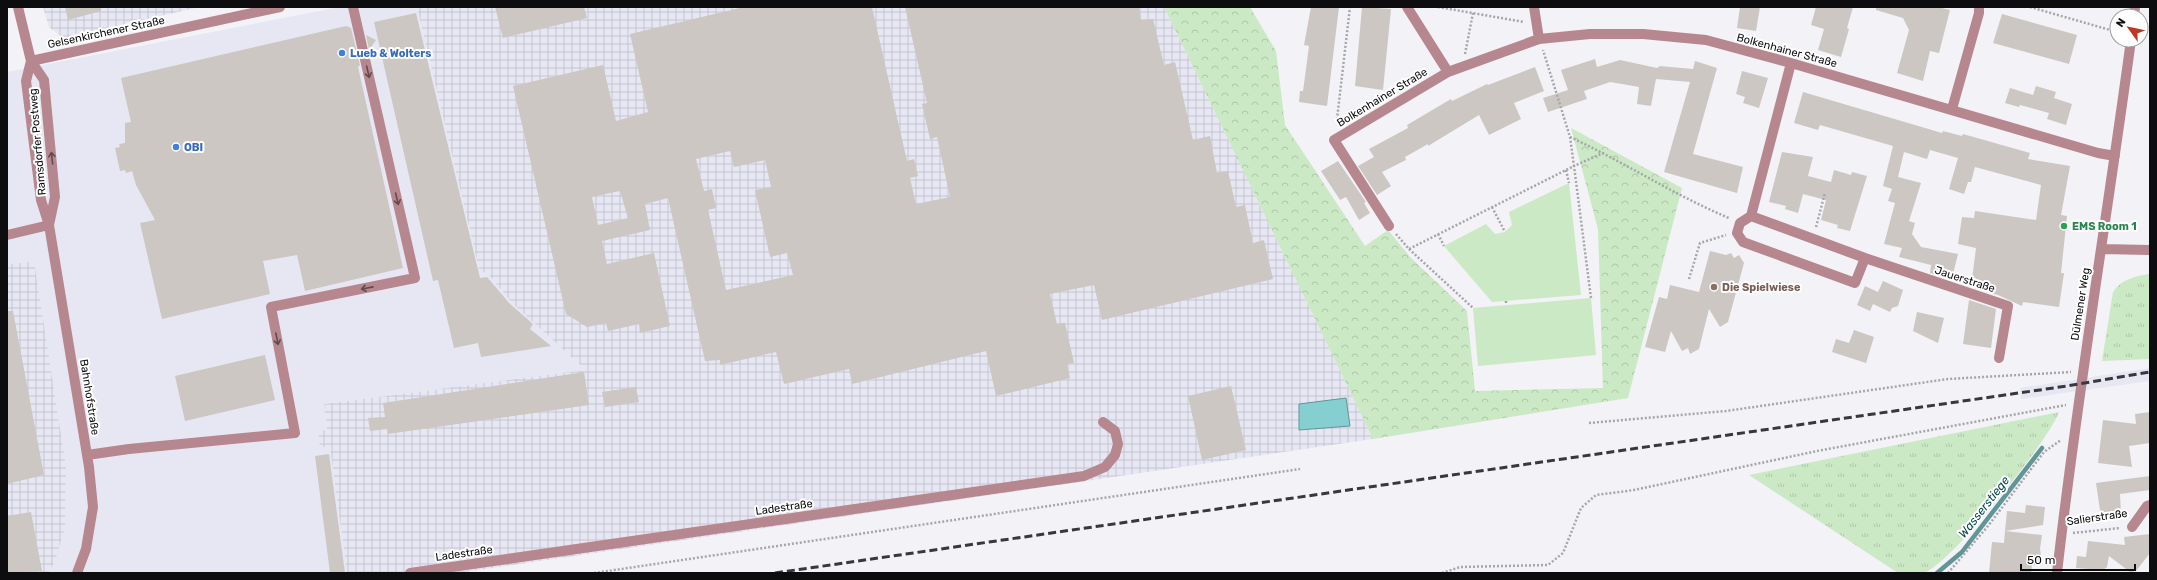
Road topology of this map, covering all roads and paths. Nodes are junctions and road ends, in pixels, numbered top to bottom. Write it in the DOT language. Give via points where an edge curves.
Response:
graph roads {
  1 [pos="18,7"];
  2 [pos="280,7"];
  3 [pos="353,7"];
  4 [pos="1350,7"];
  5 [pos="1407,7"];
  6 [pos="1438,7"];
  7 [pos="1534,7"];
  8 [pos="1979,7"];
  9 [pos="2030,7"];
  10 [pos="1473,13"];
  11 [pos="1537,24"];
  12 [pos="2109,30"];
  13 [pos="1540,39"];
  14 [pos="2130,48"];
  15 [pos="31,61"];
  16 [pos="1791,62"];
  17 [pos="1462,67"];
  18 [pos="1448,72"];
  19 [pos="1952,109"];
  20 [pos="1344,134"];
  21 [pos="1570,137"];
  22 [pos="1604,153"];
  23 [pos="2115,156"];
  24 [pos="1574,166"];
  25 [pos="1566,170"];
  26 [pos="1569,182"];
  27 [pos="1825,193"];
  28 [pos="1492,208"];
  29 [pos="1751,216"];
  30 [pos="49,225"];
  31 [pos="1390,226"];
  32 [pos="1739,228"];
  33 [pos="1505,232"];
  34 [pos="1438,234"];
  35 [pos="7,236"];
  36 [pos="1812,239"];
  37 [pos="1444,246"];
  38 [pos="2102,249"];
  39 [pos="1409,250"];
  40 [pos="2150,250"];
  41 [pos="1864,258"];
  42 [pos="1690,279"];
  43 [pos="1591,298"];
  44 [pos="1506,301"];
  45 [pos="1506,305"];
  46 [pos="1473,308"];
  47 [pos="2000,358"];
  48 [pos="2081,372"];
  49 [pos="2077,403"];
  50 [pos="1103,422"];
  51 [pos="1589,423"];
  52 [pos="2073,434"];
  53 [pos="87,455"];
  54 [pos="1300,469"];
  55 [pos="2150,505"];
  56 [pos="2132,527"];
  57 [pos="2061,534"];
  58 [pos="77,573"];
  59 [pos="410,573"];
  60 [pos="594,573"];
  61 [pos="1442,573"];
  62 [pos="1948,573"];
  63 [pos="2056,573"];
  1 -- 15 [label="street, Ramsdorfer Postweg"];
  2 -- 15 [label="street, Gelsenkirchener Straße"];
  3 -- 53 [label="street, one-way" via="415,278 271,307 295,433"];
  4 -- 20 [label="path" via="1337,119"];
  5 -- 18 [label="street"];
  6 -- 10 [label="path"];
  7 -- 11 [label="street"];
  8 -- 19 [label="street"];
  9 -- 12 [label="path"];
  10 -- 11 [label="path"];
  10 -- 17 [label="path"];
  11 -- 13 [label="street"];
  13 -- 16 [label="street, Bolkenhainer Straße" via="1590,34 1651,35 1706,40"];
  13 -- 17 [label="street, Bolkenhainer Straße"];
  13 -- 21 [label="path"];
  14 -- 23 [label="street, Dülmener Weg"];
  15 -- 30 [label="street, Ramsdorfer Postweg" via="26,81 41,200"];
  30 -- 15 [label="street, Ramsdorfer Postweg, one-way" via="56,197 44,80"];
  16 -- 19 [label="street, Bolkenhainer Straße"];
  16 -- 29 [label="street"];
  17 -- 18 [label="street, Bolkenhainer Straße"];
  18 -- 20 [label="street, Bolkenhainer Straße"];
  19 -- 23 [label="street, Bolkenhainer Straße"];
  20 -- 31 [label="street, Bolkenhainer Straße" via="1334,140"];
  21 -- 22 [label="path"];
  21 -- 24 [label="path"];
  22 -- 24 [label="path"];
  22 -- 32 [label="path"];
  23 -- 38 [label="street, Dülmener Weg"];
  24 -- 25 [label="path"];
  24 -- 43 [label="path"];
  25 -- 26 [label="path"];
  25 -- 28 [label="path"];
  27 -- 36 [label="path"];
  28 -- 33 [label="path"];
  28 -- 34 [label="path"];
  29 -- 32 [label="street"];
  29 -- 36 [label="street, Jauerstraße"];
  30 -- 35 [label="street"];
  30 -- 53 [label="street, Bahnhofstraße"];
  31 -- 39 [label="path"];
  32 -- 41 [label="street" via="1743,242 1856,283"];
  32 -- 42 [label="path" via="1700,243"];
  34 -- 37 [label="path"];
  34 -- 39 [label="path"];
  36 -- 41 [label="street, Jauerstraße"];
  38 -- 40 [label="street"];
  38 -- 48 [label="street, Dülmener Weg"];
  39 -- 46 [label="path"];
  41 -- 47 [label="street, Jauerstraße" via="2008,306"];
  44 -- 45 [label="path"];
  48 -- 49 [label="street, Dülmener Weg"];
  48 -- 51 [label="path" via="1948,379 1726,412"];
  49 -- 52 [label="street, Dülmener Weg"];
  49 -- 61 [label="path" via="1817,451 1634,490 1596,495 1581,508 1563,553 1548,565 1460,567"];
  50 -- 59 [label="street, Ladestraße" via="1115,431 1118,444 1115,455 1105,467 1084,476"];
  52 -- 57 [label="street, Dülmener Weg"];
  52 -- 62 [label="path" via="2044,452 1988,526"];
  53 -- 58 [label="street, Bahnhofstraße" via="93,507 86,549"];
  54 -- 60 [label="path"];
  55 -- 56 [label="street, Salierstraße"];
  56 -- 57 [label="path, Salierstraße"];
  57 -- 63 [label="street, Dülmener Weg"];
}
